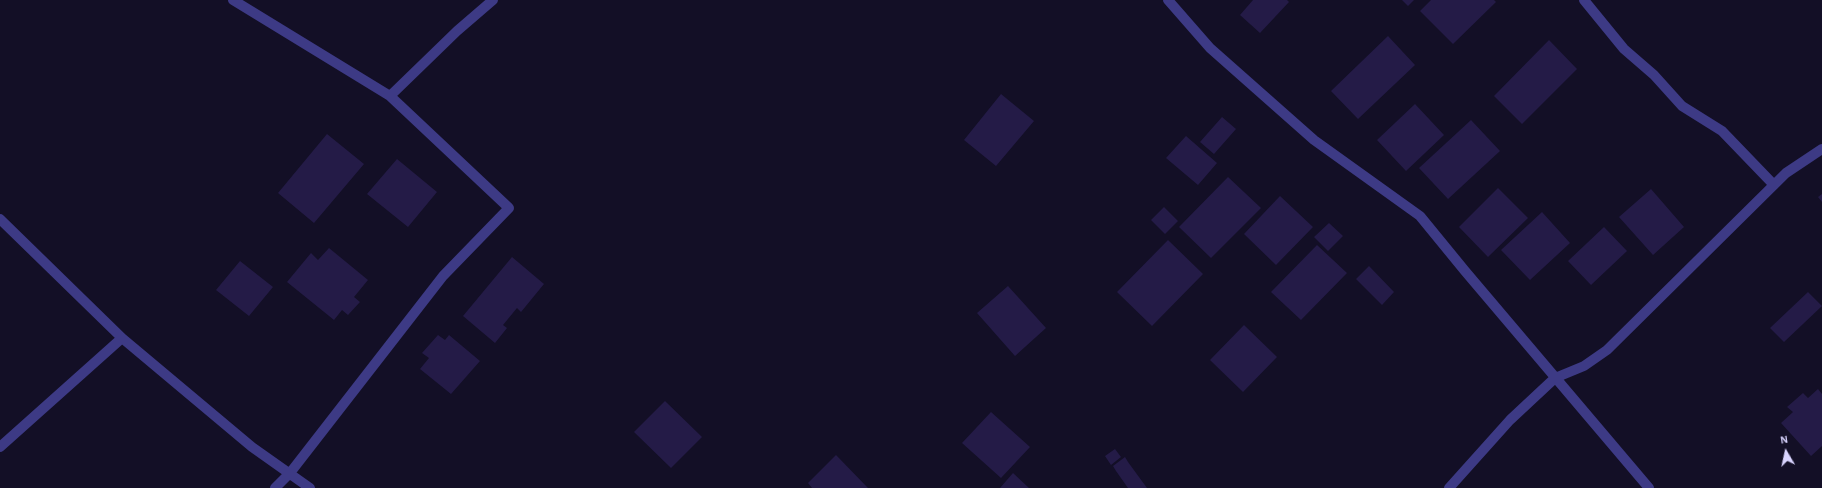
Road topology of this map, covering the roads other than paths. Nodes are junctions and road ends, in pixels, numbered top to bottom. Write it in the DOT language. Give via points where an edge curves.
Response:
graph roads {
  1 [pos="233,0"];
  2 [pos="493,0"];
  3 [pos="1168,0"];
  4 [pos="1584,0"];
  5 [pos="390,96"];
  6 [pos="1822,149"];
  7 [pos="1774,185"];
  8 [pos="0,219"];
  9 [pos="122,338"];
  10 [pos="1555,378"];
  11 [pos="0,447"];
  12 [pos="290,473"];
  13 [pos="275,488"];
  14 [pos="310,488"];
  15 [pos="1449,488"];
  16 [pos="1649,488"];
  1 -- 5 [label="street"];
  2 -- 5 [label="street" via="456,31"];
  3 -- 10 [label="street" via="1210,48 1314,140 1420,216"];
  4 -- 7 [label="street" via="1624,49 1654,75 1682,106 1722,131"];
  5 -- 12 [label="street" via="509,208 444,276"];
  6 -- 7 [label="street" via="1786,173"];
  7 -- 10 [label="street" via="1607,350 1584,366"];
  8 -- 9 [label="street"];
  9 -- 11 [label="street"];
  9 -- 12 [label="street" via="252,446"];
  10 -- 15 [label="street" via="1510,420"];
  10 -- 16 [label="street"];
  12 -- 13 [label="street"];
  12 -- 14 [label="street"];
}
